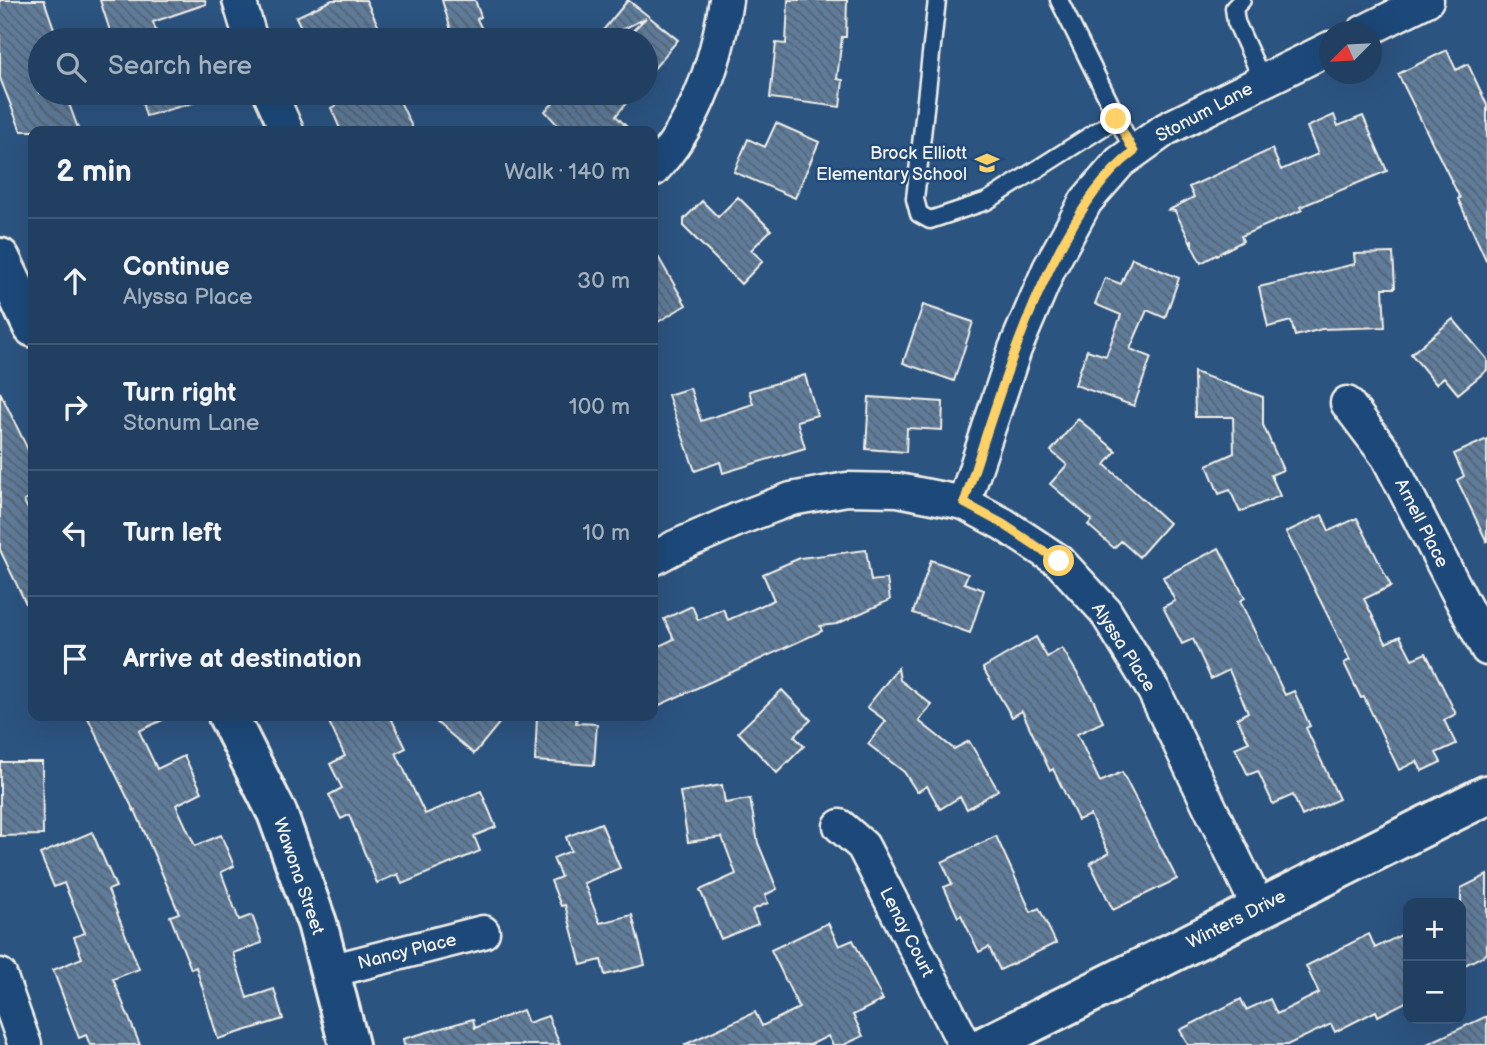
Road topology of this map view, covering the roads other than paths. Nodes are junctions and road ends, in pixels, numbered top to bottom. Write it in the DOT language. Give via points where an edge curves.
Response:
graph roads {
  1 [pos="239,0"];
  2 [pos="726,0"];
  3 [pos="937,0"];
  4 [pos="1059,0"];
  5 [pos="1242,0"];
  6 [pos="1427,0"];
  7 [pos="1382,22"];
  8 [pos="247,28"];
  9 [pos="1319,53"];
  10 [pos="1263,81"];
  11 [pos="275,105"];
  12 [pos="1116,119"];
  13 [pos="285,126"];
  14 [pos="1134,152"];
  15 [pos="658,165"];
  16 [pos="0,258"];
  17 [pos="28,317"];
  18 [pos="1347,402"];
  19 [pos="964,503"];
  20 [pos="658,556"];
  21 [pos="1487,649"];
  22 [pos="231,721"];
  23 [pos="1487,794"];
  24 [pos="840,826"];
  25 [pos="1258,907"];
  26 [pos="483,932"];
  27 [pos="330,971"];
  28 [pos="0,975"];
  29 [pos="25,1045"];
  30 [pos="349,1045"];
  31 [pos="965,1045"];
  32 [pos="987,1045"];
  1 -- 8 [label="street"];
  2 -- 15 [label="street" via="720,40 695,109"];
  3 -- 12 [label="lane" via="915,200 919,214 930,220 987,201"];
  4 -- 12 [label="lane"];
  5 -- 10 [label="lane" via="1234,8 1236,22"];
  6 -- 7 [label="street"];
  9 -- 10 [label="street, Stonum Lane"];
  10 -- 14 [label="street, Stonum Lane" via="1166,129"];
  11 -- 13 [label="street"];
  12 -- 14 [label="lane"];
  14 -- 19 [label="street, Stonum Lane" via="1086,201 1049,269 1015,349"];
  16 -- 17 [label="street"];
  18 -- 21 [label="street, Arnell Place" via="1387,456"];
  19 -- 20 [label="street, Alyssa Place" via="898,490 836,491 791,499"];
  19 -- 25 [label="street, Alyssa Place" via="1059,561 1105,611 1154,691"];
  22 -- 27 [label="street, Wawona Street" via="277,813"];
  23 -- 25 [label="street, Winters Drive"];
  24 -- 31 [label="street, Lenay Court" via="863,846"];
  25 -- 32 [label="street, Winters Drive"];
  26 -- 27 [label="street, Nancy Place"];
  27 -- 30 [label="street, Wawona Street"];
  28 -- 29 [label="street"];
}
